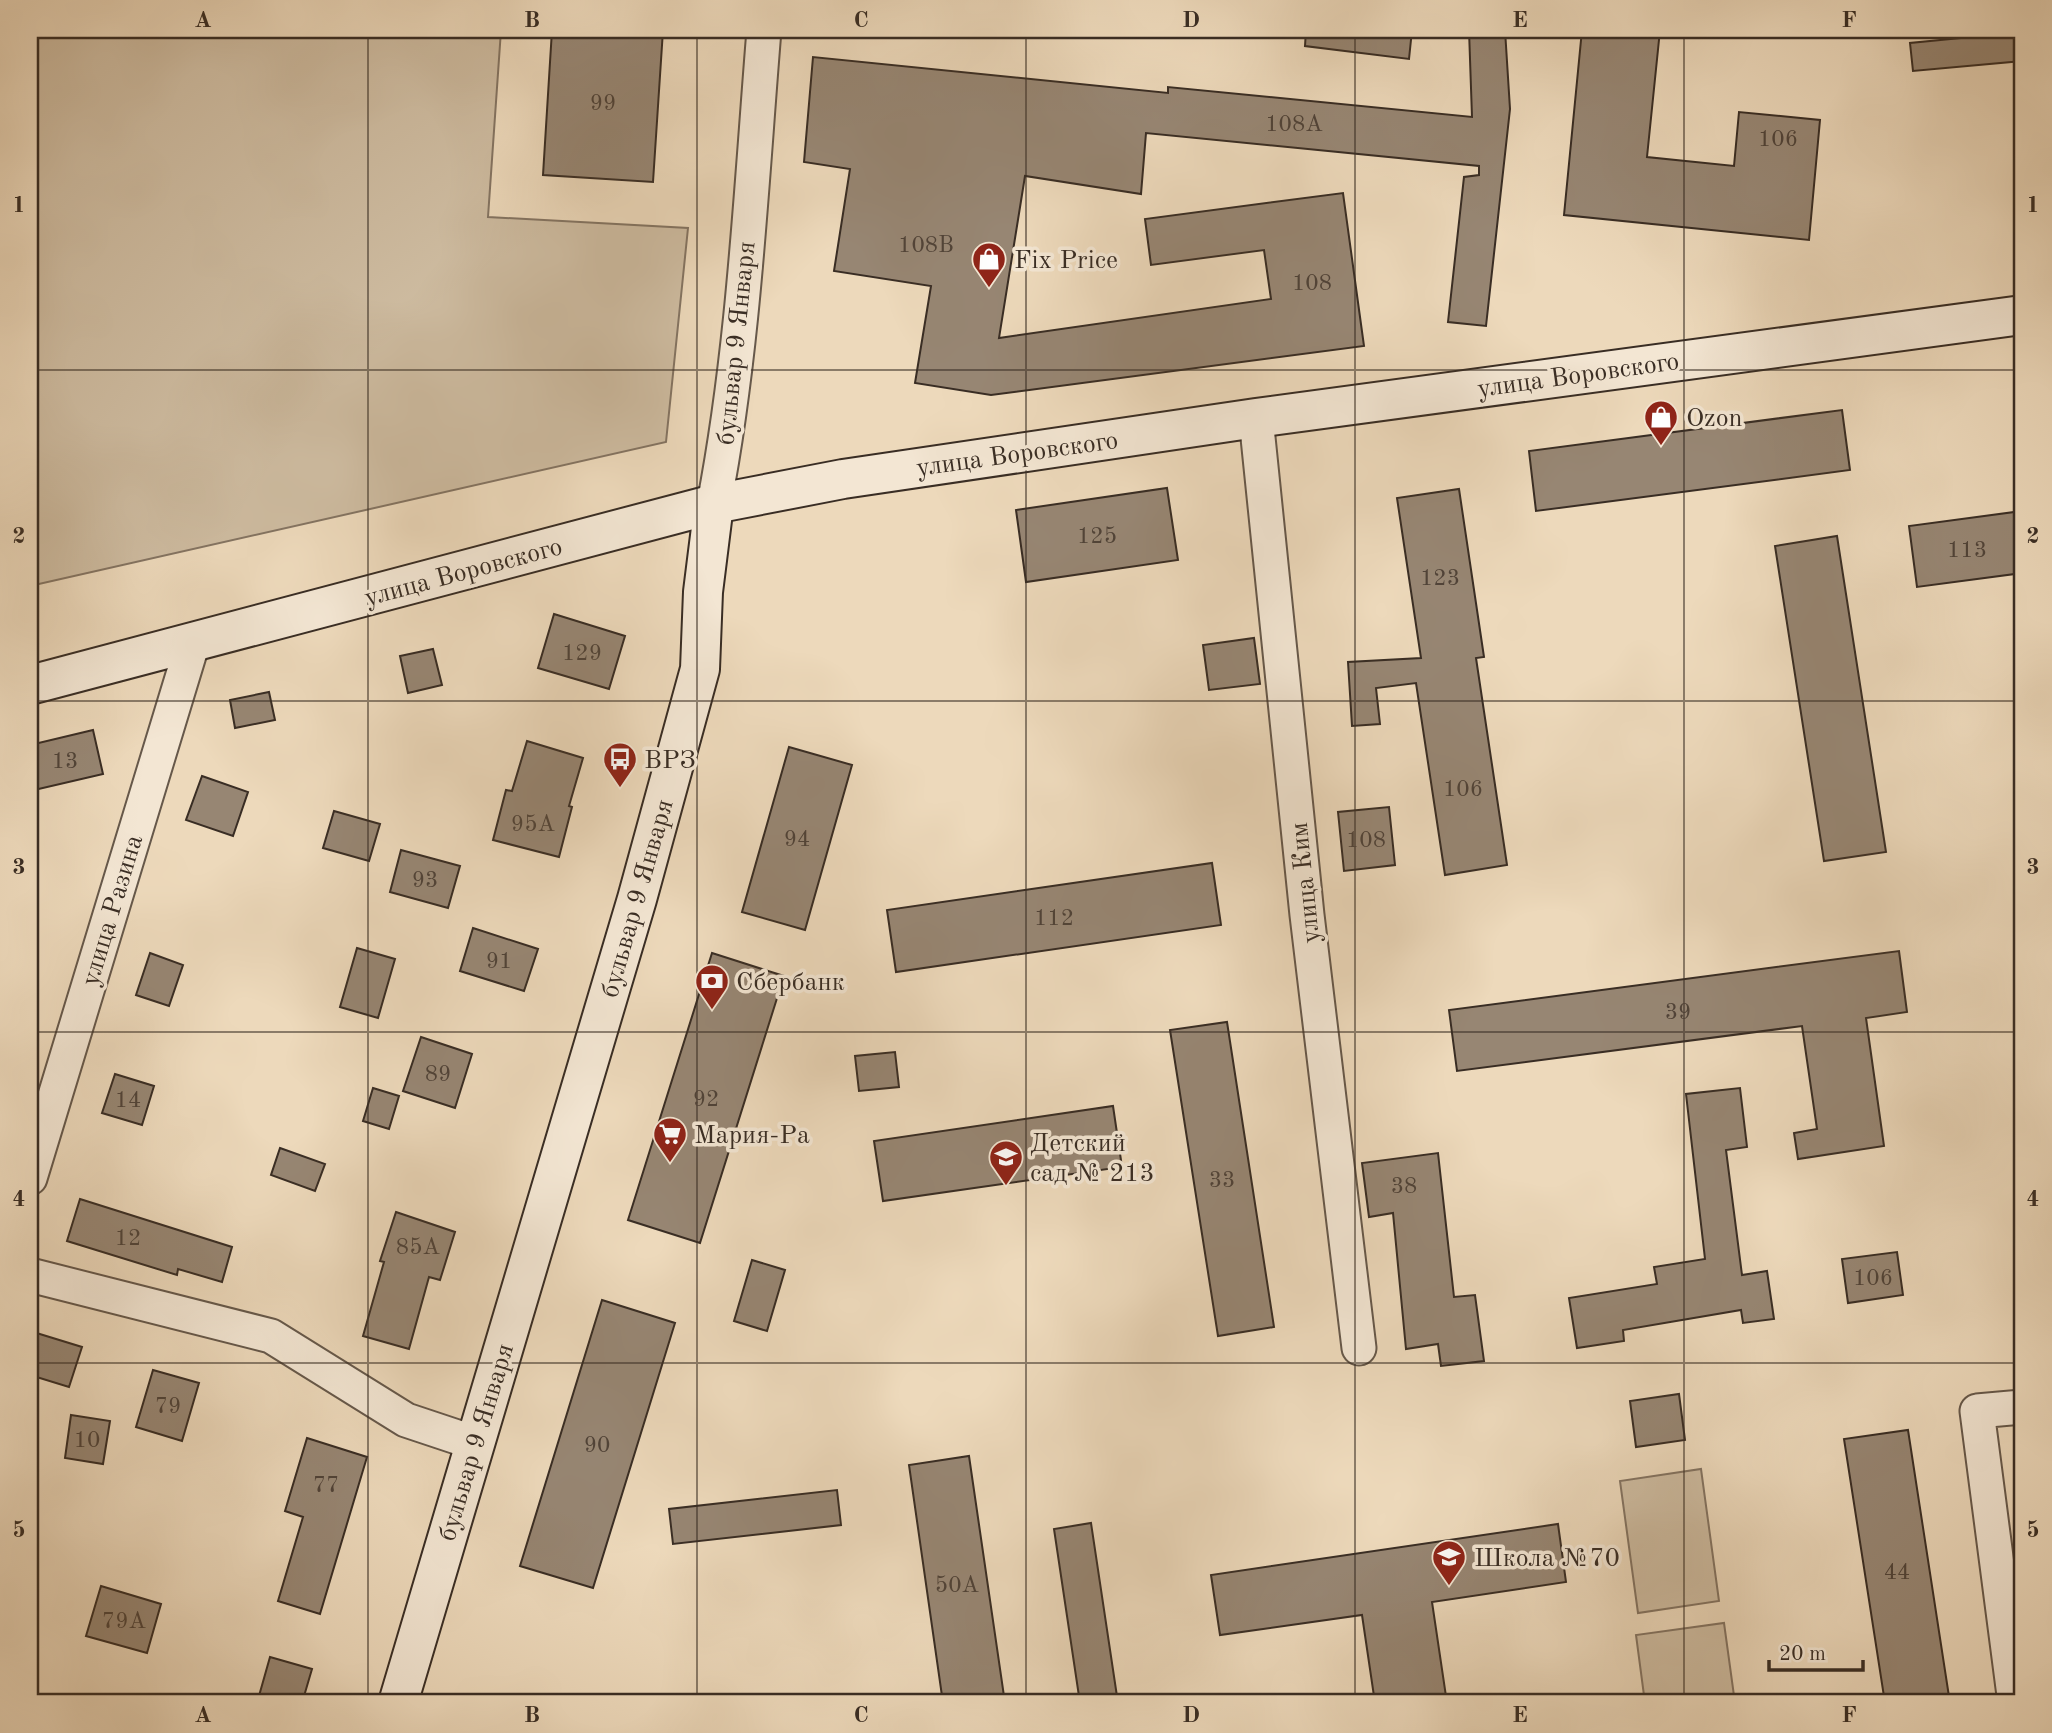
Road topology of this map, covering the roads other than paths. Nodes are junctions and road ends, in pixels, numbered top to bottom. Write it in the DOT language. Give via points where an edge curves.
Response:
graph roads {
  1 [pos="764,30"];
  2 [pos="2022,315"];
  3 [pos="1256,418"];
  4 [pos="714,504"];
  5 [pos="193,642"];
  6 [pos="30,685"];
  7 [pos="30,1178"];
  8 [pos="30,1275"];
  9 [pos="1359,1348"];
  10 [pos="2022,1406"];
  11 [pos="475,1443"];
  12 [pos="398,1703"];
  13 [pos="2015,1703"];
  1 -- 4 [label="street, бульвар 9 Января" via="730,417"];
  2 -- 3 [label="main road, улица Воровского"];
  3 -- 4 [label="main road, улица Воровского" via="843,479"];
  3 -- 9 [label="street, улица Ким" via="1307,915"];
  4 -- 5 [label="main road, улица Воровского"];
  4 -- 11 [label="main road, бульвар 9 Января" via="700,668 633,912"];
  5 -- 6 [label="main road, улица Воровского"];
  5 -- 7 [label="street, улица Разина"];
  8 -- 11 [label="street" via="271,1336 405,1420"];
  10 -- 13 [label="street" via="1977,1411"];
  11 -- 12 [label="main road, бульвар 9 Января"];
}
